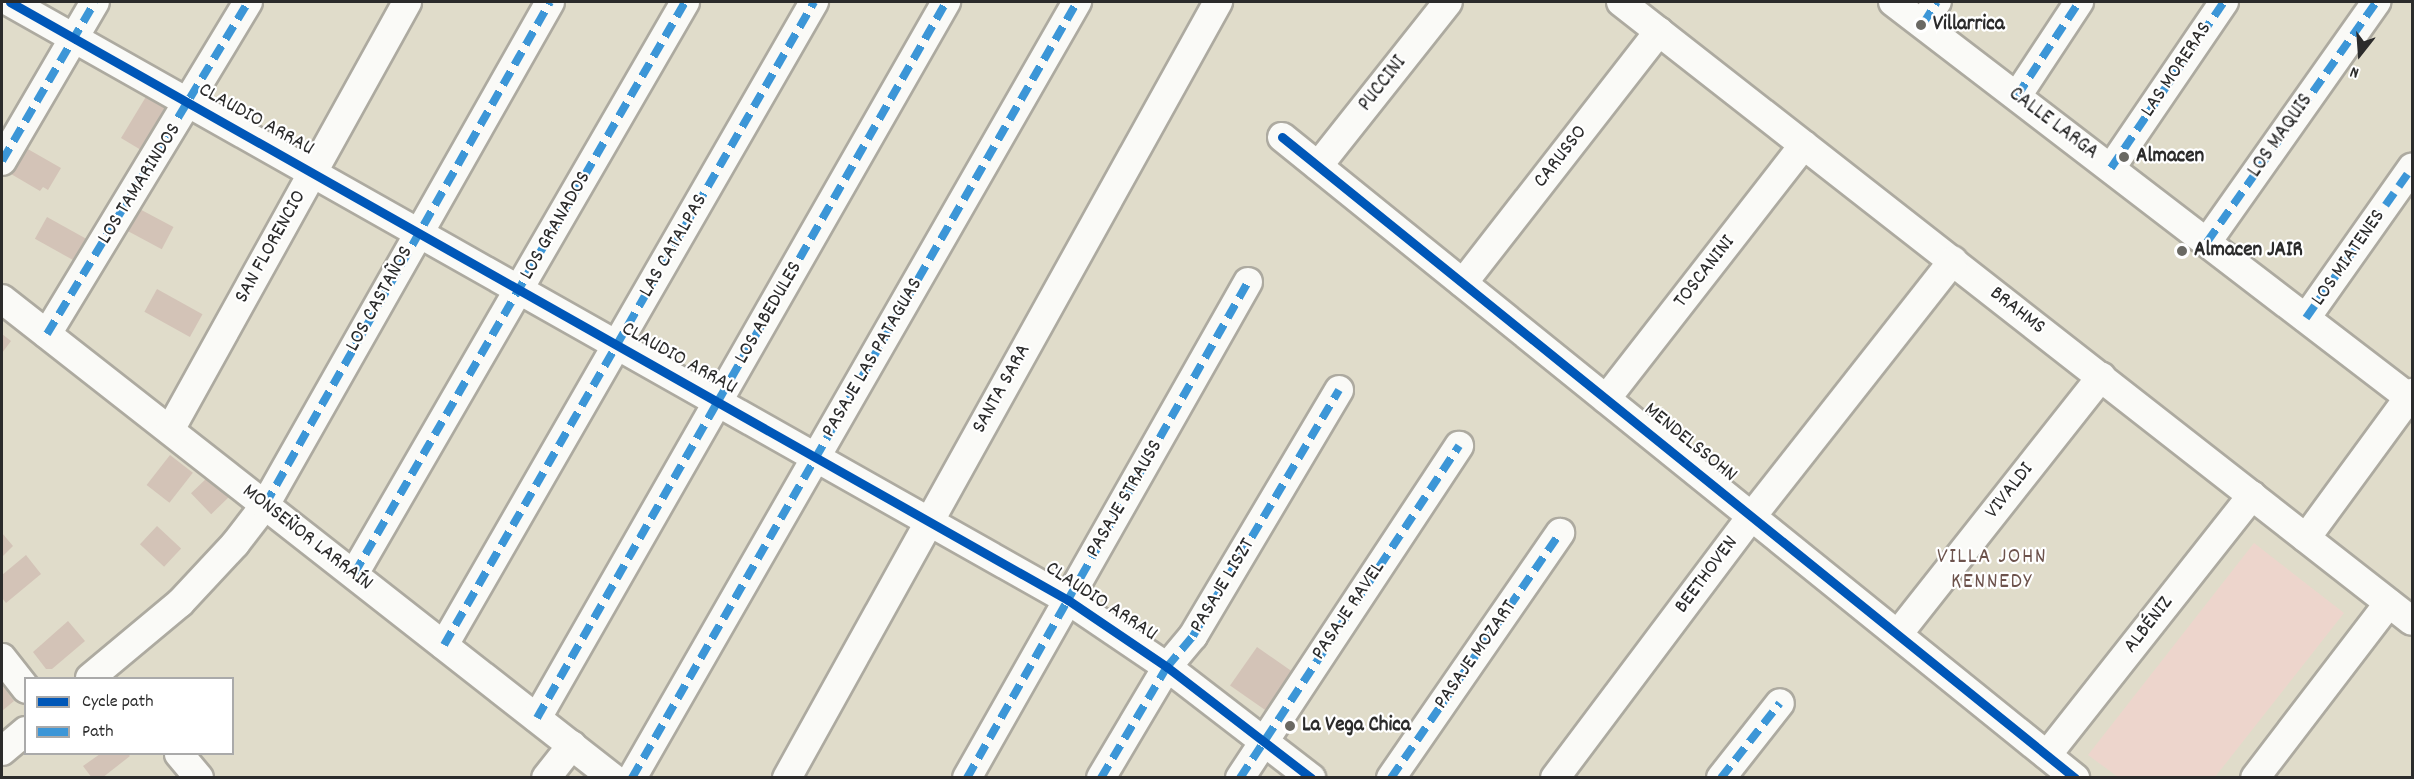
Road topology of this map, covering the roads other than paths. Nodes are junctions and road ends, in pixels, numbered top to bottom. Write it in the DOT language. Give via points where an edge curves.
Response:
graph roads {
  1 [pos="10,2"];
  2 [pos="95,2"];
  3 [pos="249,2"];
  4 [pos="406,2"];
  5 [pos="550,2"];
  6 [pos="685,2"];
  7 [pos="814,2"];
  8 [pos="946,2"];
  9 [pos="1077,2"];
  10 [pos="1218,2"];
  11 [pos="1448,2"];
  12 [pos="1621,2"];
  13 [pos="1893,2"];
  14 [pos="2079,2"];
  15 [pos="2224,2"];
  16 [pos="2376,2"];
  17 [pos="1930,13"];
  18 [pos="1659,31"];
  19 [pos="74,38"];
  20 [pos="2017,96"];
  21 [pos="189,103"];
  22 [pos="1282,137"];
  23 [pos="1804,145"];
  24 [pos="2,160"];
  25 [pos="1318,166"];
  26 [pos="2111,168"];
  27 [pos="2412,168"];
  28 [pos="312,172"];
  29 [pos="417,232"];
  30 [pos="2207,242"];
  31 [pos="1953,261"];
  32 [pos="1248,282"];
  33 [pos="1463,283"];
  34 [pos="520,290"];
  35 [pos="2,299"];
  36 [pos="2306,318"];
  37 [pos="47,334"];
  38 [pos="617,345"];
  39 [pos="2101,377"];
  40 [pos="1339,390"];
  41 [pos="2411,396"];
  42 [pos="1606,399"];
  43 [pos="719,402"];
  44 [pos="170,430"];
  45 [pos="1459,446"];
  46 [pos="816,457"];
  47 [pos="2252,495"];
  48 [pos="265,505"];
  49 [pos="1752,516"];
  50 [pos="929,521"];
  51 [pos="1560,533"];
  52 [pos="2306,538"];
  53 [pos="354,574"];
  54 [pos="1068,600"];
  55 [pos="2389,603"];
  56 [pos="2412,621"];
  57 [pos="1898,634"];
  58 [pos="444,645"];
  59 [pos="2,658"];
  60 [pos="1167,667"];
  61 [pos="105,674"];
  62 [pos="24,686"];
  63 [pos="1780,704"];
  64 [pos="537,718"];
  65 [pos="24,733"];
  66 [pos="1263,741"];
  67 [pos="572,745"];
  68 [pos="2,751"];
  69 [pos="181,755"];
  70 [pos="2047,755"];
  71 [pos="199,777"];
  72 [pos="546,777"];
  73 [pos="613,777"];
  74 [pos="632,777"];
  75 [pos="787,777"];
  76 [pos="967,777"];
  77 [pos="1101,777"];
  78 [pos="1240,777"];
  79 [pos="1311,777"];
  80 [pos="1391,777"];
  81 [pos="1554,777"];
  82 [pos="1721,777"];
  83 [pos="2075,777"];
  84 [pos="2255,777"];
  1 -- 19 [label="street, CLAUDIO ARRAU"];
  2 -- 19 [label="street"];
  3 -- 21 [label="street, LOS TAMARINDOS"];
  4 -- 28 [label="street, SAN FLORENCIO"];
  5 -- 29 [label="street, LOS CASTAÑOS"];
  6 -- 34 [label="street, LOS GRANADOS"];
  7 -- 38 [label="street, LAS CATALPAS"];
  8 -- 43 [label="street, LOS ABEDULES"];
  9 -- 46 [label="street, PASAJE LAS PATAGUAS"];
  10 -- 50 [label="street, SANTA SARA"];
  11 -- 25 [label="street, PUCCINI"];
  12 -- 18 [label="street, BRAHMS"];
  13 -- 17 [label="street, CALLE LARGA"];
  14 -- 20 [label="street"];
  15 -- 26 [label="street, LAS MORERAS"];
  16 -- 30 [label="street, LOS MAQUIS"];
  17 -- 20 [label="street, CALLE LARGA"];
  18 -- 23 [label="street, BRAHMS"];
  18 -- 33 [label="street, CARUSSO"];
  19 -- 21 [label="street, CLAUDIO ARRAU"];
  19 -- 24 [label="street"];
  20 -- 26 [label="street, CALLE LARGA"];
  21 -- 28 [label="street, CLAUDIO ARRAU"];
  21 -- 37 [label="street, LOS TAMARINDOS"];
  22 -- 25 [label="street, MENDELSSOHN"];
  23 -- 31 [label="street, BRAHMS"];
  23 -- 42 [label="street, TOSCANINI"];
  25 -- 33 [label="street, MENDELSSOHN"];
  26 -- 30 [label="street, CALLE LARGA"];
  27 -- 36 [label="street, LOS MIATENES"];
  28 -- 29 [label="street, CLAUDIO ARRAU"];
  28 -- 44 [label="street, SAN FLORENCIO"];
  29 -- 34 [label="street, CLAUDIO ARRAU"];
  29 -- 48 [label="street, LOS CASTAÑOS"];
  30 -- 36 [label="street, CALLE LARGA"];
  31 -- 39 [label="street, BRAHMS"];
  31 -- 49 [label="street, BEETHOVEN"];
  32 -- 54 [label="street, PASAJE STRAUSS"];
  33 -- 42 [label="street, MENDELSSOHN"];
  34 -- 38 [label="street, CLAUDIO ARRAU"];
  34 -- 53 [label="street, LOS GRANADOS"];
  35 -- 37 [label="street, MONSEÑOR LARRAÍN"];
  36 -- 41 [label="street, CALLE LARGA"];
  37 -- 44 [label="street, MONSEÑOR LARRAÍN"];
  38 -- 43 [label="street, CLAUDIO ARRAU"];
  38 -- 58 [label="street, LAS CATALPAS"];
  39 -- 47 [label="street, BRAHMS"];
  39 -- 57 [label="street, VIVALDI"];
  40 -- 60 [label="street, PASAJE LISZT" via="1193,636"];
  41 -- 52 [label="street"];
  42 -- 49 [label="street, MENDELSSOHN"];
  43 -- 46 [label="street, CLAUDIO ARRAU"];
  43 -- 64 [label="street, LOS ABEDULES"];
  44 -- 48 [label="street, MONSEÑOR LARRAÍN"];
  45 -- 66 [label="street, PASAJE RAVEL"];
  46 -- 50 [label="street, CLAUDIO ARRAU"];
  46 -- 74 [label="street, PASAJE LAS PATAGUAS"];
  47 -- 52 [label="street, BRAHMS"];
  47 -- 70 [label="street, ALBÉNIZ"];
  48 -- 53 [label="street, MONSEÑOR LARRAÍN"];
  48 -- 61 [label="street, LOS CASTAÑOS" via="205,578"];
  49 -- 57 [label="street, MENDELSSOHN"];
  49 -- 81 [label="street, BEETHOVEN"];
  50 -- 54 [label="street, CLAUDIO ARRAU"];
  50 -- 75 [label="street, SANTA SARA"];
  51 -- 80 [label="street, PASAJE MOZART"];
  52 -- 55 [label="street, BRAHMS"];
  53 -- 58 [label="street, MONSEÑOR LARRAÍN"];
  54 -- 60 [label="street, CLAUDIO ARRAU"];
  54 -- 76 [label="street, PASAJE STRAUSS"];
  55 -- 56 [label="street, BRAHMS"];
  55 -- 84 [label="street"];
  57 -- 70 [label="street, MENDELSSOHN"];
  58 -- 64 [label="street, MONSEÑOR LARRAÍN"];
  59 -- 62 [label="street"];
  60 -- 66 [label="street, CLAUDIO ARRAU"];
  60 -- 77 [label="street, PASAJE LISZT"];
  63 -- 82 [label="street"];
  64 -- 67 [label="street, MONSEÑOR LARRAÍN"];
  65 -- 68 [label="street"];
  66 -- 78 [label="street, PASAJE RAVEL"];
  66 -- 79 [label="street, CLAUDIO ARRAU"];
  67 -- 72 [label="street"];
  67 -- 73 [label="street, MONSEÑOR LARRAÍN"];
  69 -- 71 [label="street"];
  70 -- 83 [label="street, MENDELSSOHN"];
}
